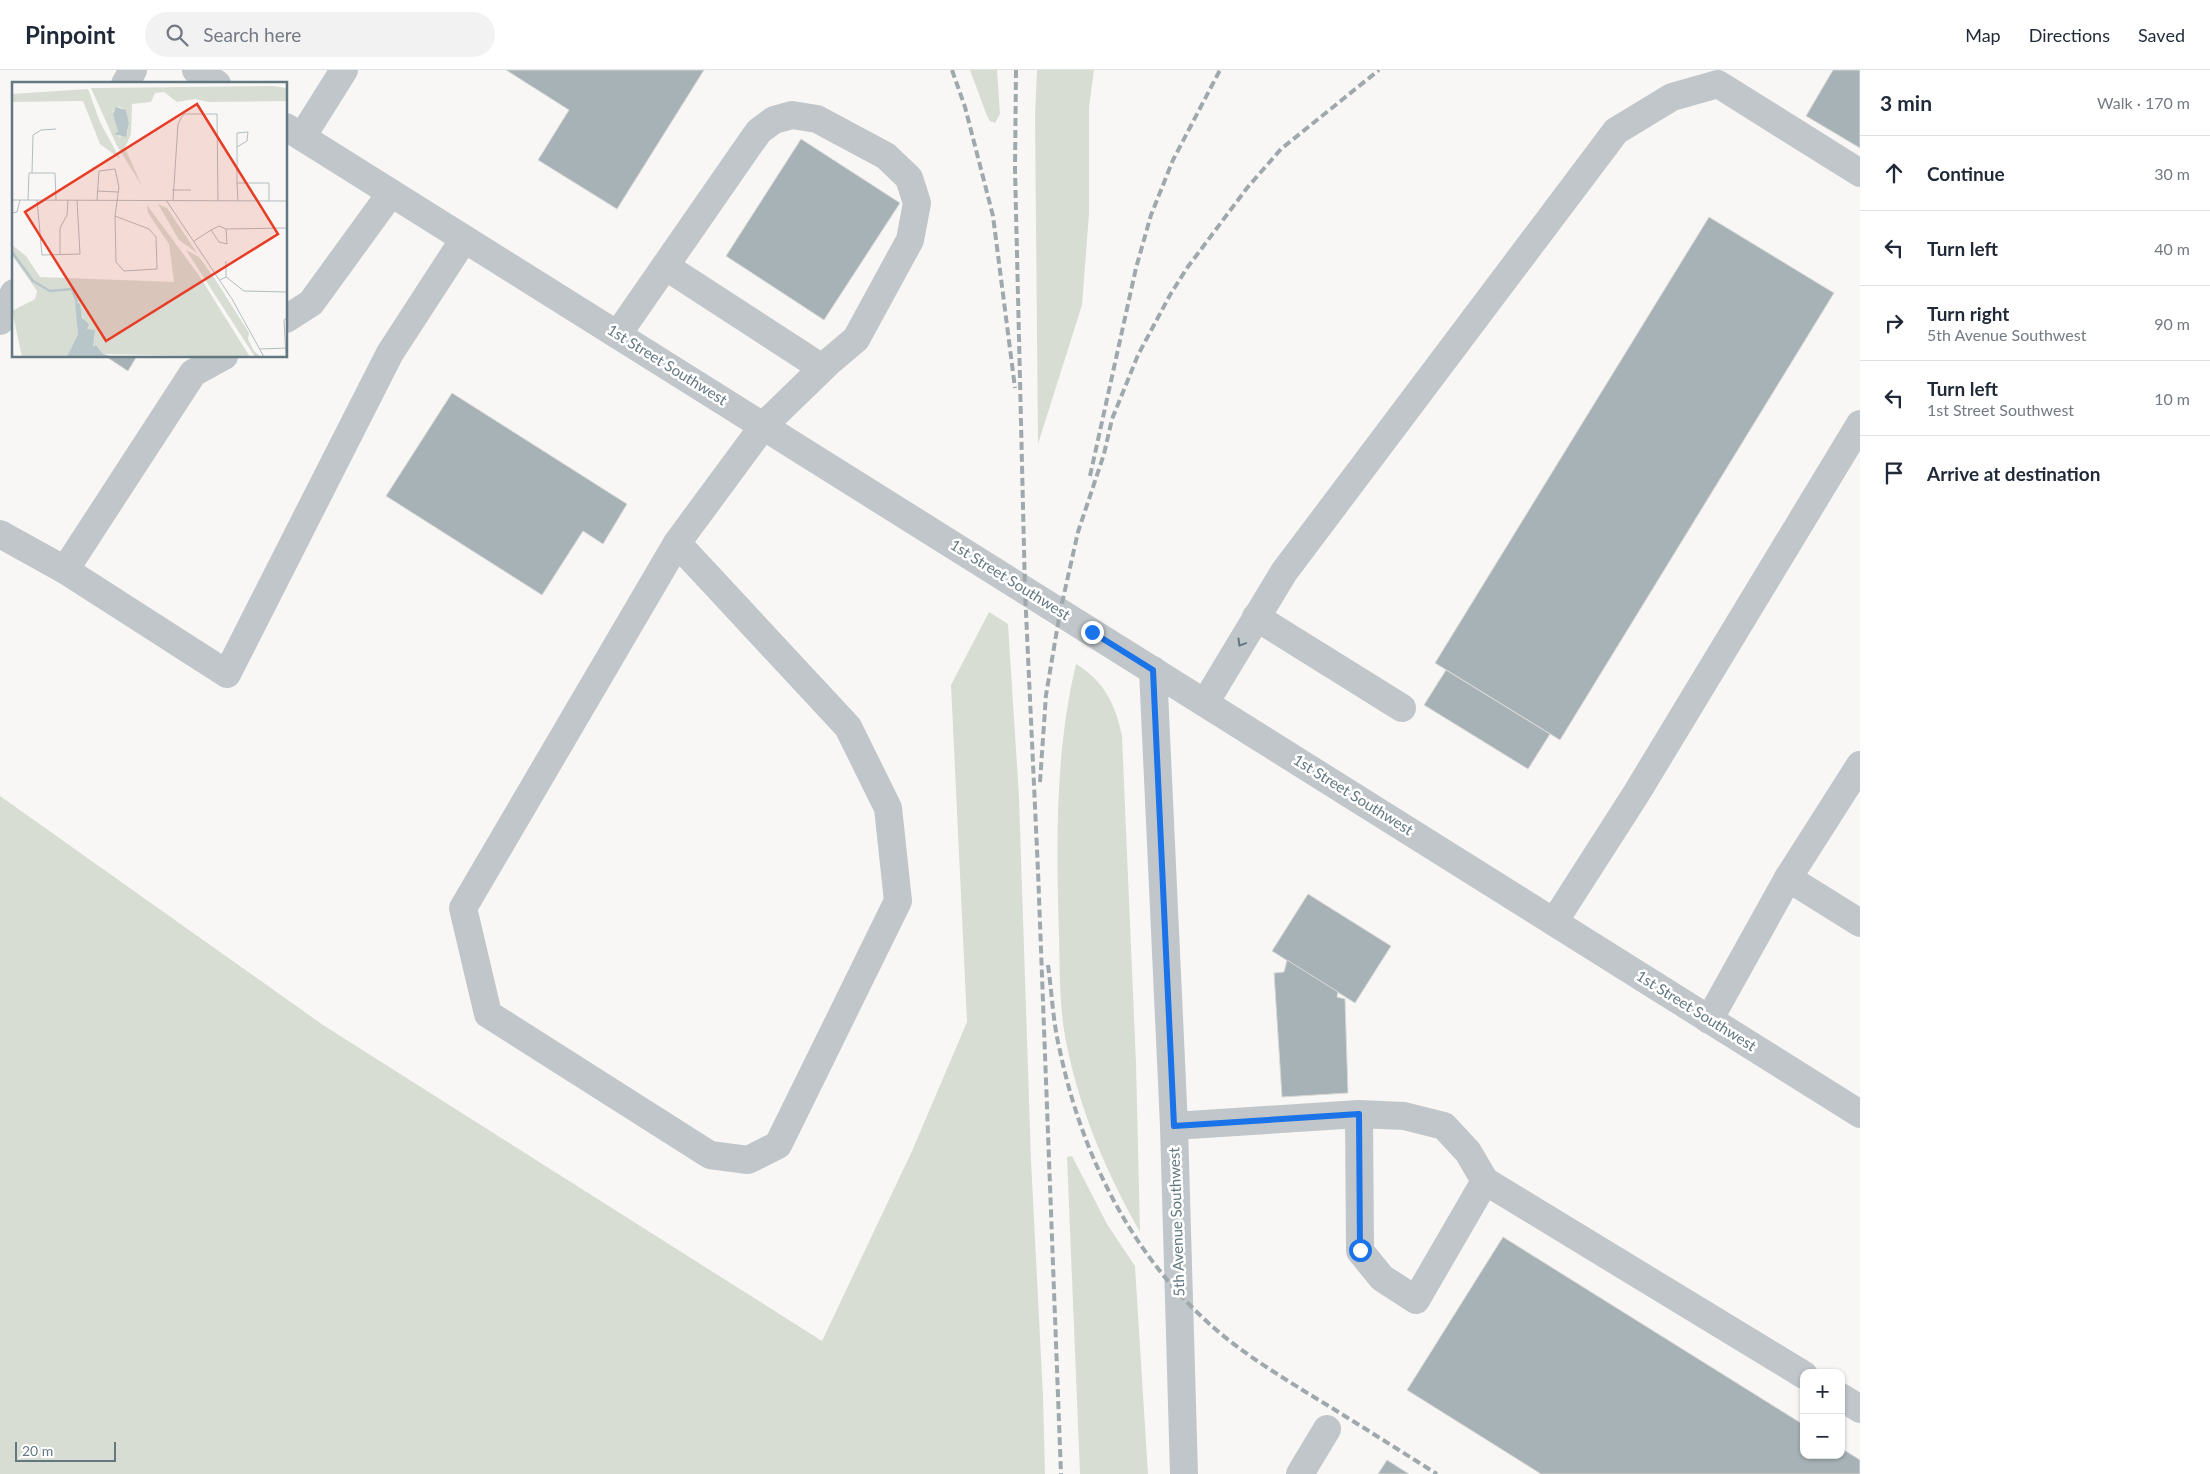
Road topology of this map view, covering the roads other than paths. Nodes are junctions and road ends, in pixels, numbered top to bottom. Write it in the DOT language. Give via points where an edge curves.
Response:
graph roads {
  1 [pos="133,70"];
  2 [pos="196,70"];
  3 [pos="344,70"];
  4 [pos="126,82"];
  5 [pos="215,82"];
  6 [pos="294,132"];
  7 [pos="1860,173"];
  8 [pos="391,192"];
  9 [pos="464,239"];
  10 [pos="665,266"];
  11 [pos="12,297"];
  12 [pos="288,317"];
  13 [pos="0,320"];
  14 [pos="618,334"];
  15 [pos="220,358"];
  16 [pos="822,368"];
  17 [pos="1860,424"];
  18 [pos="764,425"];
  19 [pos="0,534"];
  20 [pos="677,543"];
  21 [pos="66,570"];
  22 [pos="1256,617"];
  23 [pos="1153,670"];
  24 [pos="1205,703"];
  25 [pos="1402,708"];
  26 [pos="1860,766"];
  27 [pos="1788,878"];
  28 [pos="1554,922"];
  29 [pos="1860,924"];
  30 [pos="1709,1020"];
  31 [pos="1359,1114"];
  32 [pos="1860,1114"];
  33 [pos="1174,1126"];
  34 [pos="1485,1181"];
  35 [pos="1800,1373"];
  36 [pos="1845,1400"];
  37 [pos="1860,1409"];
  38 [pos="1327,1429"];
  39 [pos="1184,1474"];
  40 [pos="1300,1474"];
  1 -- 4 [label="street"];
  2 -- 5 [label="street"];
  3 -- 6 [label="street"];
  6 -- 8 [label="street, 1st Street Southwest"];
  7 -- 22 [label="street" via="1718,84 1672,97 1616,131 1284,572"];
  8 -- 9 [label="street, 1st Street Southwest"];
  8 -- 12 [label="street" via="311,303"];
  9 -- 14 [label="street, 1st Street Southwest"];
  9 -- 21 [label="street" via="390,353 227,674"];
  10 -- 14 [label="street"];
  10 -- 16 [label="street"];
  10 -- 16 [label="street" via="749,144 774,120 792,115 817,120 886,156 909,178 917,203 910,240 856,339"];
  11 -- 13 [label="street"];
  14 -- 18 [label="street, 1st Street Southwest"];
  15 -- 21 [label="street" via="193,373"];
  16 -- 18 [label="street"];
  17 -- 28 [label="street" via="1636,794"];
  18 -- 20 [label="street"];
  18 -- 23 [label="street, 1st Street Southwest"];
  19 -- 21 [label="street"];
  20 -- 20 [label="street" via="463,908 488,1014 710,1155 748,1160 778,1145 898,901 888,808 848,727"];
  22 -- 24 [label="street, one-way"];
  22 -- 25 [label="street"];
  23 -- 24 [label="street, 1st Street Southwest"];
  23 -- 33 [label="street, 5th Avenue Southwest"];
  24 -- 28 [label="street, 1st Street Southwest"];
  26 -- 27 [label="street"];
  27 -- 29 [label="street"];
  27 -- 30 [label="street"];
  28 -- 30 [label="street, 1st Street Southwest"];
  30 -- 32 [label="street, 1st Street Southwest"];
  31 -- 33 [label="street"];
  31 -- 34 [label="street" via="1404,1116 1444,1126 1468,1152"];
  31 -- 34 [label="street" via="1360,1250 1382,1278 1416,1300"];
  33 -- 39 [label="street, 5th Avenue Southwest"];
  34 -- 35 [label="street"];
  36 -- 37 [label="street"];
  38 -- 40 [label="street"];
}
